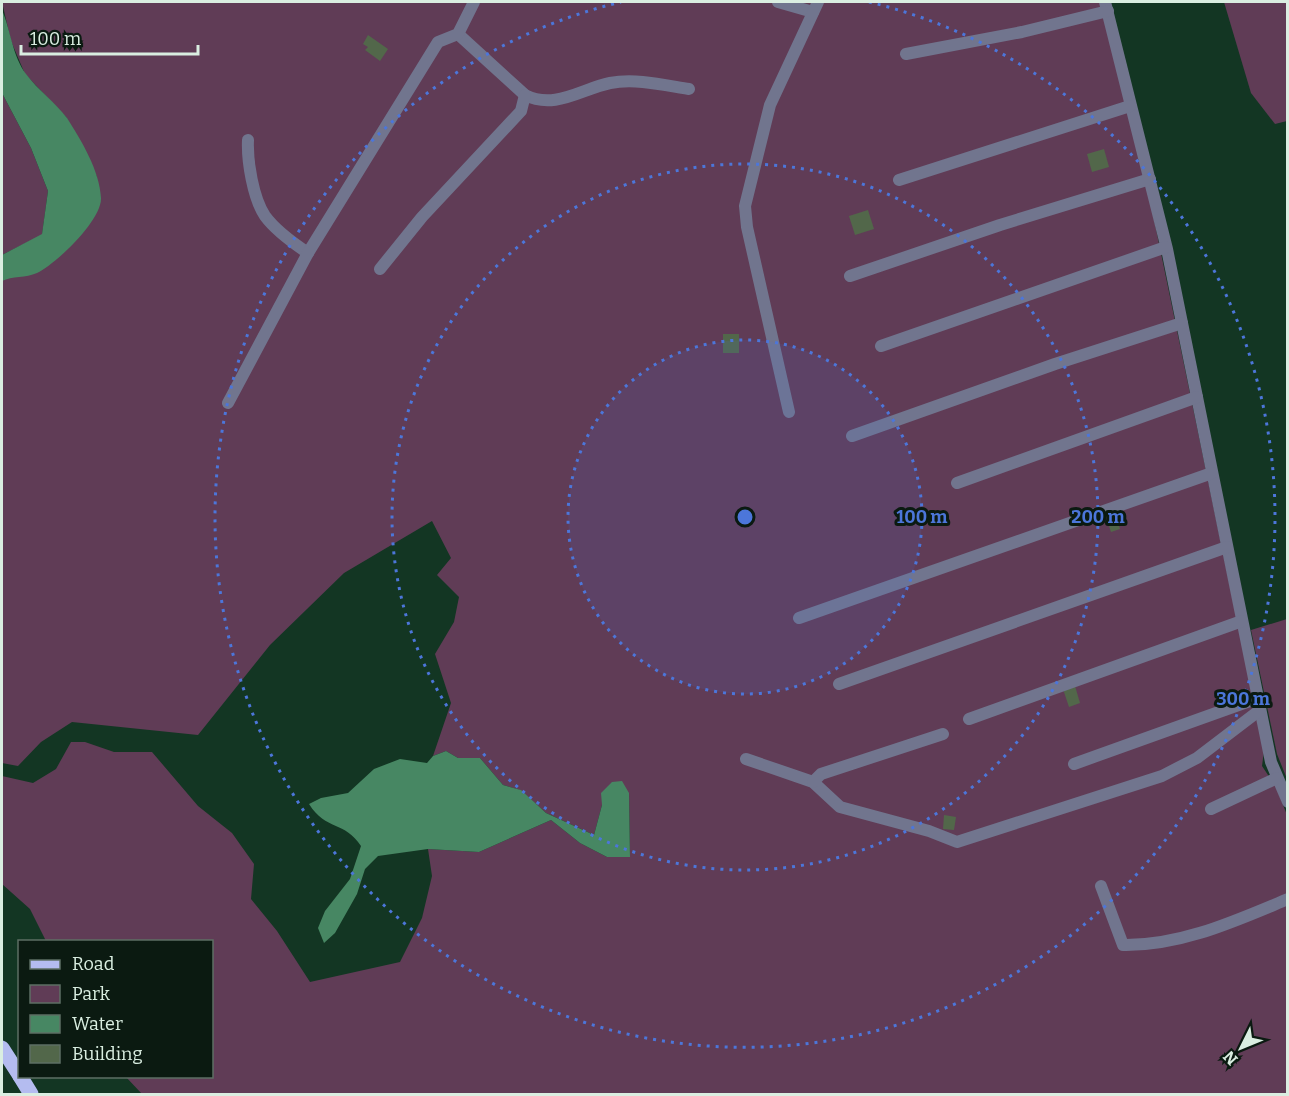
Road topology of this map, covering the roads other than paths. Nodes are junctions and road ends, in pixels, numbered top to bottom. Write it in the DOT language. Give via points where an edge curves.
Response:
graph roads {
  1 [pos="474,2"];
  2 [pos="778,2"];
  3 [pos="1106,6"];
  4 [pos="815,7"];
  5 [pos="458,34"];
  6 [pos="906,54"];
  7 [pos="689,89"];
  8 [pos="525,95"];
  9 [pos="1130,106"];
  10 [pos="248,140"];
  11 [pos="1150,179"];
  12 [pos="899,180"];
  13 [pos="1166,247"];
  14 [pos="308,253"];
  15 [pos="381,269"];
  16 [pos="850,276"];
  17 [pos="1182,323"];
  18 [pos="881,346"];
  19 [pos="1197,397"];
  20 [pos="228,403"];
  21 [pos="789,412"];
  22 [pos="852,436"];
  23 [pos="1212,472"];
  24 [pos="957,483"];
  25 [pos="1227,548"];
  26 [pos="800,618"];
  27 [pos="1242,621"];
  28 [pos="839,684"];
  29 [pos="1259,704"];
  30 [pos="969,719"];
  31 [pos="943,734"];
  32 [pos="746,759"];
  33 [pos="1074,764"];
  34 [pos="1277,778"];
  35 [pos="813,782"];
  36 [pos="1287,802"];
  37 [pos="1211,809"];
  38 [pos="1101,886"];
  39 [pos="1287,899"];
  40 [pos="2,1048"];
  41 [pos="18,1073"];
  42 [pos="21,1078"];
  43 [pos="31,1095"];
  1 -- 5 [label="street"];
  2 -- 4 [label="street"];
  3 -- 6 [label="street" via="1022,32"];
  3 -- 9 [label="street"];
  4 -- 21 [label="street" via="770,105 745,206"];
  5 -- 8 [label="street"];
  5 -- 14 [label="street" via="438,42"];
  7 -- 8 [label="street" via="646,82 610,83 560,100 536,100"];
  8 -- 15 [label="street" via="521,111 422,217"];
  9 -- 11 [label="street"];
  9 -- 12 [label="street"];
  10 -- 14 [label="street" via="247,163 264,215"];
  11 -- 13 [label="street"];
  11 -- 16 [label="street"];
  13 -- 17 [label="street"];
  13 -- 18 [label="street"];
  14 -- 20 [label="street"];
  17 -- 19 [label="street"];
  17 -- 22 [label="street"];
  19 -- 23 [label="street"];
  19 -- 24 [label="street"];
  23 -- 25 [label="street"];
  23 -- 26 [label="street"];
  25 -- 27 [label="street"];
  25 -- 28 [label="street"];
  27 -- 29 [label="street"];
  27 -- 30 [label="street"];
  29 -- 33 [label="street"];
  29 -- 34 [label="street"];
  29 -- 35 [label="street" via="1197,758 1161,776 957,842 840,807"];
  31 -- 35 [label="street" via="821,774"];
  32 -- 35 [label="street"];
  34 -- 36 [label="street"];
  34 -- 37 [label="street"];
  38 -- 39 [label="street" via="1123,945 1151,945 1220,927"];
  40 -- 41 [label="main road"];
  42 -- 43 [label="main road"];
}
